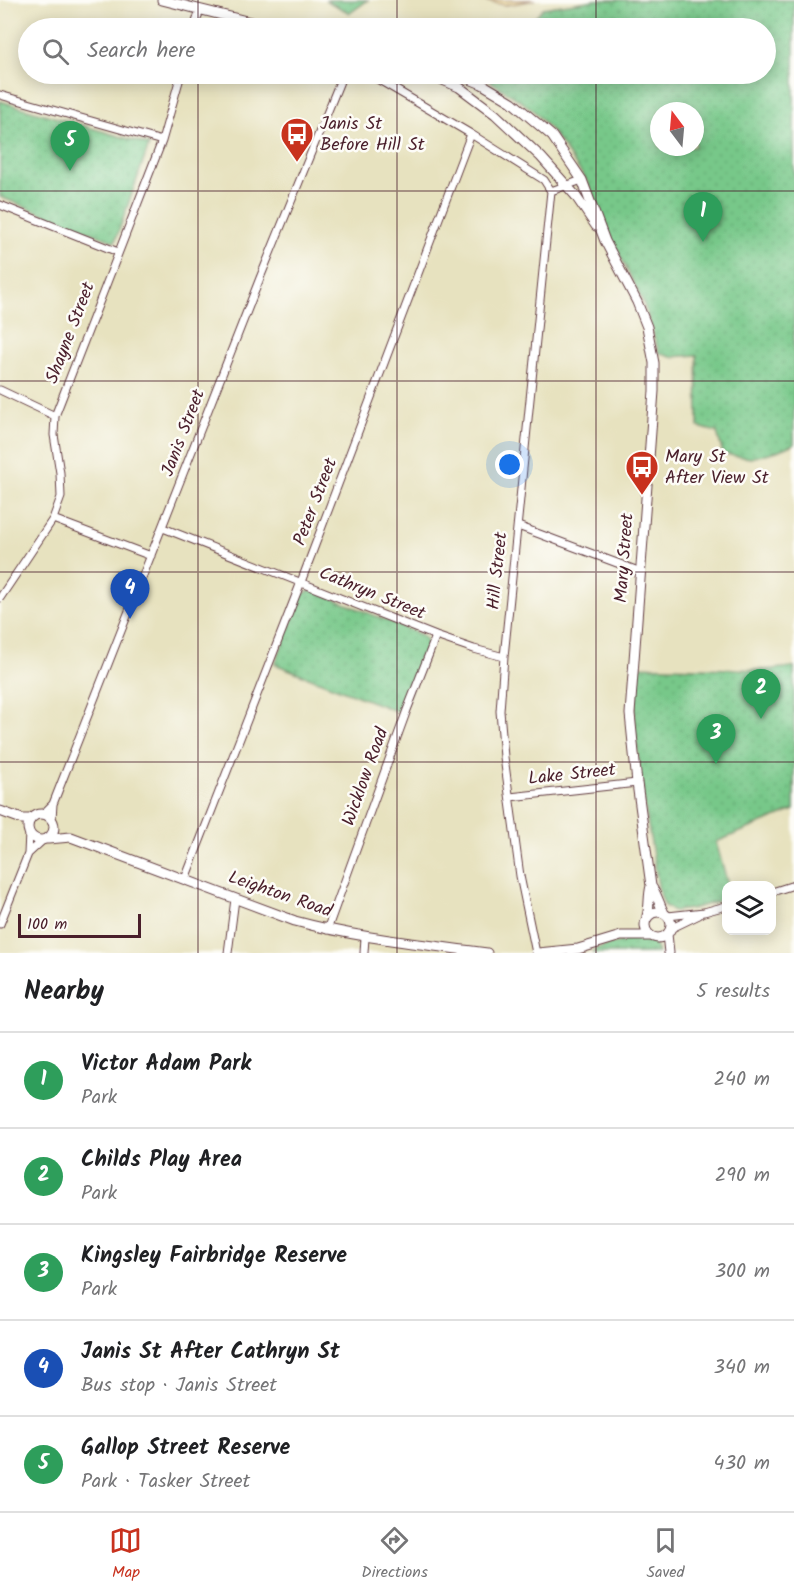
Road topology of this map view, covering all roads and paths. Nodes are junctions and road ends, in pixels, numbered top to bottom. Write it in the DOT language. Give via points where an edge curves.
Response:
graph roads {
  1 [pos="162,0"];
  2 [pos="200,10"];
  3 [pos="197,18"];
  4 [pos="233,18"];
  5 [pos="178,84"];
  6 [pos="339,84"];
  7 [pos="386,84"];
  8 [pos="452,84"];
  9 [pos="482,84"];
  10 [pos="0,95"];
  11 [pos="471,134"];
  12 [pos="162,141"];
  13 [pos="582,180"];
  14 [pos="566,186"];
  15 [pos="551,191"];
  16 [pos="0,205"];
  17 [pos="605,241"];
  18 [pos="118,252"];
  19 [pos="0,390"];
  20 [pos="54,416"];
  21 [pos="53,519"];
  22 [pos="518,526"];
  23 [pos="163,528"];
  24 [pos="151,556"];
  25 [pos="641,572"];
  26 [pos="302,582"];
  27 [pos="0,598"];
  28 [pos="436,636"];
  29 [pos="504,657"];
  30 [pos="636,783"];
  31 [pos="510,797"];
  32 [pos="0,811"];
  33 [pos="50,819"];
  34 [pos="27,825"];
  35 [pos="72,837"];
  36 [pos="45,840"];
  37 [pos="28,854"];
  38 [pos="185,879"];
  39 [pos="794,885"];
  40 [pos="651,886"];
  41 [pos="776,890"];
  42 [pos="235,899"];
  43 [pos="722,907"];
  44 [pos="704,912"];
  45 [pos="666,915"];
  46 [pos="646,919"];
  47 [pos="0,924"];
  48 [pos="327,930"];
  49 [pos="669,932"];
  50 [pos="621,936"];
  51 [pos="365,937"];
  52 [pos="653,937"];
  53 [pos="579,951"];
  54 [pos="228,953"];
  55 [pos="364,953"];
  56 [pos="487,953"];
  57 [pos="537,953"];
  58 [pos="667,953"];
  1 -- 2 [label="street"];
  2 -- 3 [label="street"];
  2 -- 4 [label="street"];
  5 -- 12 [label="street, Shayne Street"];
  6 -- 23 [label="street, Janis Street"];
  7 -- 11 [label="street"];
  8 -- 14 [label="street, Mary Street" via="495,114"];
  9 -- 13 [label="street, Mary Street" via="552,136"];
  10 -- 12 [label="street"];
  11 -- 15 [label="street" via="544,180"];
  11 -- 26 [label="street, Peter Street"];
  12 -- 18 [label="street, Shayne Street"];
  13 -- 14 [label="street"];
  13 -- 17 [label="street, Mary Street"];
  14 -- 15 [label="street"];
  14 -- 17 [label="street, Mary Street"];
  15 -- 22 [label="street, Hill Street"];
  16 -- 18 [label="street"];
  17 -- 25 [label="street, Mary Street" via="641,311 654,363"];
  18 -- 20 [label="street, Shayne Street"];
  19 -- 20 [label="street"];
  20 -- 21 [label="street, Shayne Street" via="61,497"];
  21 -- 24 [label="street"];
  21 -- 27 [label="street, Shayne Street"];
  22 -- 25 [label="street"];
  22 -- 29 [label="street, Hill Street"];
  23 -- 24 [label="street, Janis Street"];
  23 -- 26 [label="street, Cathryn Street"];
  24 -- 33 [label="street, Janis Street"];
  25 -- 30 [label="street, Mary Street" via="630,714"];
  26 -- 28 [label="street, Cathryn Street"];
  26 -- 38 [label="street, Peter Street"];
  28 -- 29 [label="street, Cathryn Street"];
  28 -- 48 [label="street, Wicklow Road"];
  29 -- 31 [label="street, Hill Street" via="500,711"];
  30 -- 31 [label="street, Lake Street"];
  30 -- 40 [label="street, Mary Street"];
  31 -- 57 [label="street, Hill Street" via="520,876"];
  32 -- 34 [label="street"];
  33 -- 34 [label="street" via="38,814"];
  33 -- 35 [label="street, Leighton Road"];
  33 -- 36 [label="street" via="53,832"];
  34 -- 36 [label="street" via="35,839"];
  34 -- 37 [label="street"];
  35 -- 36 [label="street, Leighton Road"];
  35 -- 38 [label="street, Leighton Road"];
  36 -- 37 [label="street"];
  37 -- 47 [label="street"];
  38 -- 42 [label="street, Leighton Road"];
  39 -- 41 [label="street"];
  40 -- 45 [label="street, Mary Street"];
  40 -- 46 [label="street, Mary Street"];
  42 -- 48 [label="street, Leighton Road"];
  42 -- 54 [label="street"];
  43 -- 44 [label="street"];
  44 -- 45 [label="street"];
  44 -- 49 [label="street"];
  45 -- 46 [label="street" via="654,912"];
  45 -- 49 [label="street, Mary Street" via="671,922"];
  46 -- 50 [label="street"];
  46 -- 52 [label="street, Mary Street" via="645,929"];
  48 -- 51 [label="street, Leighton Road"];
  49 -- 52 [label="street" via="662,938"];
  49 -- 58 [label="street, Mary Street"];
  50 -- 52 [label="street"];
  50 -- 53 [label="street"];
  51 -- 55 [label="street"];
  51 -- 56 [label="street, Leighton Road"];
  52 -- 58 [label="street, Mary Street"];
  53 -- 57 [label="street"];
}
